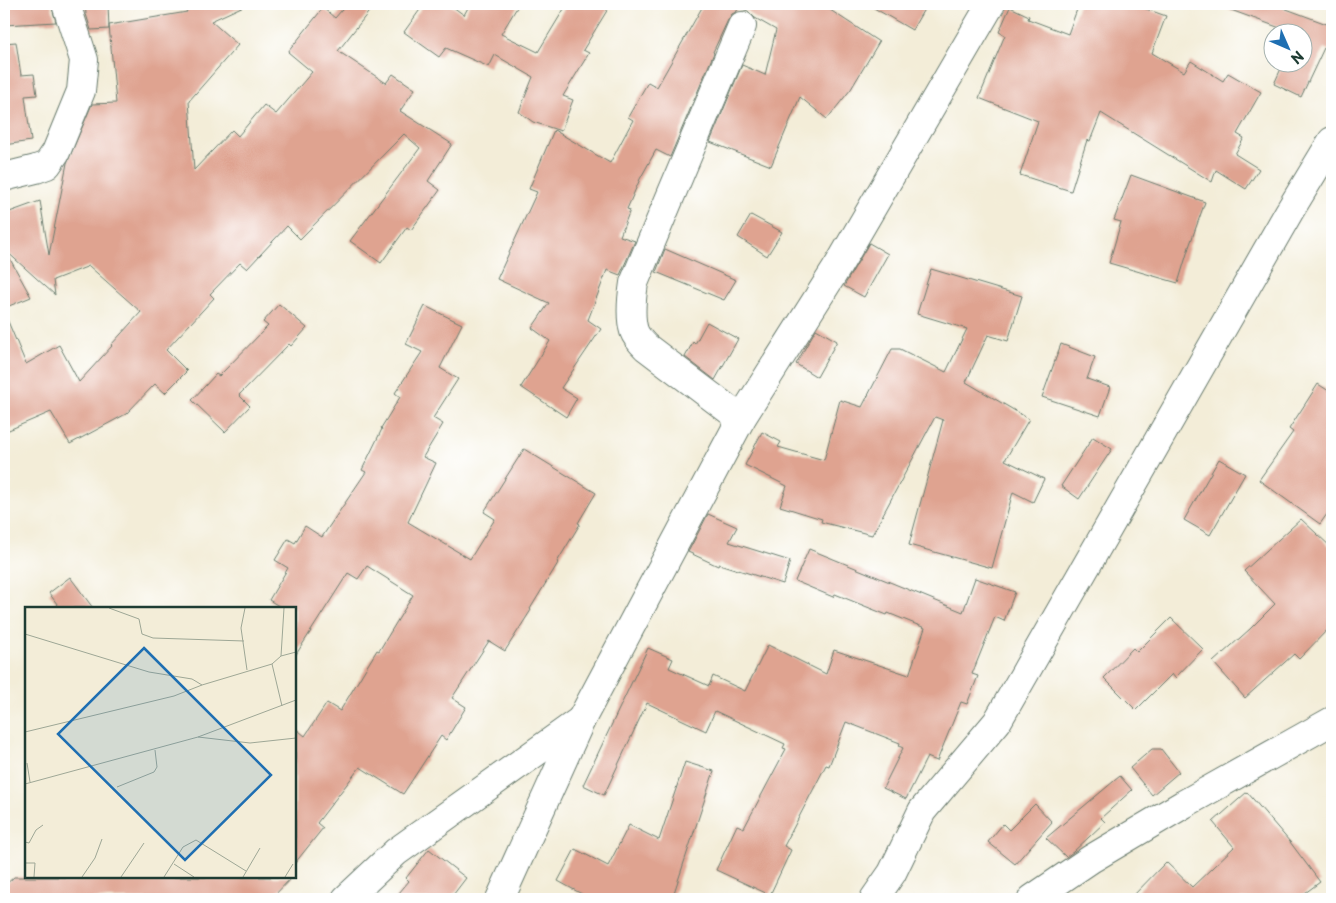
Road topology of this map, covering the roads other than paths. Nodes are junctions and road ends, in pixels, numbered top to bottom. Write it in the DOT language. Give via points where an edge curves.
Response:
graph roads {
  1 [pos="66,4"];
  2 [pos="991,4"];
  3 [pos="742,26"];
  4 [pos="1332,141"];
  5 [pos="4,177"];
  6 [pos="741,419"];
  7 [pos="581,720"];
  8 [pos="1332,721"];
  9 [pos="346,899"];
  10 [pos="500,899"];
  11 [pos="874,899"];
  12 [pos="1032,899"];
  1 -- 5 [label="street" via="84,60 81,91 56,152 46,165"];
  2 -- 6 [label="street" via="838,266"];
  3 -- 6 [label="street" via="634,283 632,300 634,331 639,340"];
  4 -- 11 [label="street" via="1288,212 997,722 922,810 892,873"];
  6 -- 7 [label="street"];
  7 -- 9 [label="street" via="396,852"];
  7 -- 10 [label="street"];
  8 -- 12 [label="street" via="1091,859"];
}
